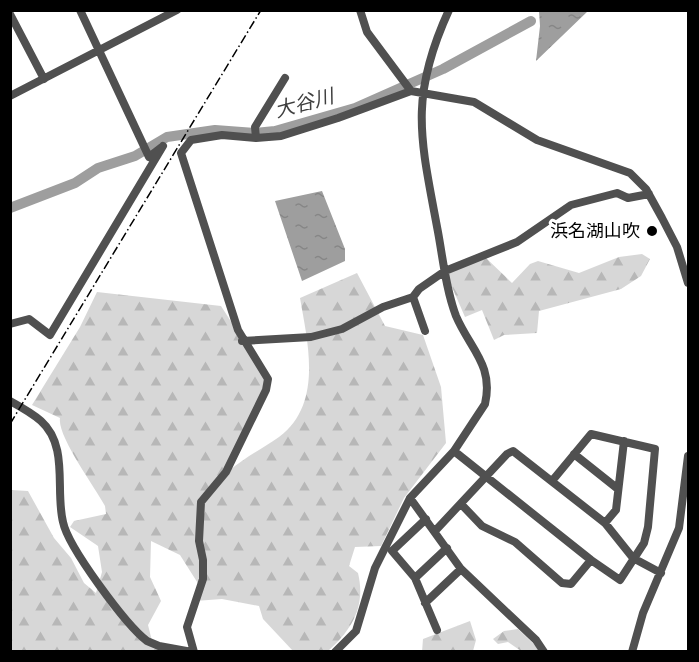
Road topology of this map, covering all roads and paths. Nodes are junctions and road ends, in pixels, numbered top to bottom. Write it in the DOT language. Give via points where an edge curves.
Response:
graph roads {
  1 [pos="80,10"];
  2 [pos="177,10"];
  3 [pos="360,10"];
  4 [pos="449,10"];
  5 [pos="11,12"];
  6 [pos="100,50"];
  7 [pos="285,78"];
  8 [pos="44,79"];
  9 [pos="411,91"];
  10 [pos="422,92"];
  11 [pos="10,96"];
  12 [pos="256,138"];
  13 [pos="649,194"];
  14 [pos="446,272"];
  15 [pos="688,283"];
  16 [pos="413,297"];
  17 [pos="10,324"];
  18 [pos="424,331"];
  19 [pos="242,341"];
  20 [pos="10,401"];
  21 [pos="624,441"];
  22 [pos="454,451"];
  23 [pos="574,454"];
  24 [pos="688,456"];
  25 [pos="486,476"];
  26 [pos="552,481"];
  27 [pos="618,489"];
  28 [pos="410,498"];
  29 [pos="461,504"];
  30 [pos="426,519"];
  31 [pos="604,523"];
  32 [pos="435,531"];
  33 [pos="447,548"];
  34 [pos="633,558"];
  35 [pos="591,560"];
  36 [pos="461,570"];
  37 [pos="661,573"];
  38 [pos="415,578"];
  39 [pos="425,603"];
  40 [pos="436,630"];
  41 [pos="193,651"];
  42 [pos="335,651"];
  43 [pos="544,651"];
  44 [pos="632,651"];
  1 -- 6 [label="street"];
  2 -- 6 [label="street"];
  3 -- 9 [label="street" via="367,32"];
  4 -- 10 [label="street" via="426,69"];
  5 -- 8 [label="street"];
  6 -- 8 [label="street"];
  6 -- 17 [label="street" via="149,157 164,146 50,335 29,319"];
  7 -- 12 [label="street" via="255,127"];
  8 -- 11 [label="street"];
  9 -- 10 [label="street"];
  9 -- 12 [label="street" via="311,127"];
  10 -- 13 [label="street" via="474,102 537,140 630,173"];
  10 -- 14 [label="street" via="423,151"];
  12 -- 19 [label="street" via="222,135 191,140 181,153"];
  13 -- 14 [label="street" via="628,198 618,193 571,205 517,242"];
  13 -- 15 [label="street" via="677,247"];
  14 -- 16 [label="street"];
  14 -- 22 [label="street" via="457,317 482,363 488,387 485,404"];
  16 -- 18 [label="street"];
  16 -- 19 [label="street" via="328,334"];
  19 -- 41 [label="street" via="268,379 226,472 201,502 199,541 203,579 187,627"];
  20 -- 41 [label="street" via="41,420 56,445 63,524 73,547 147,641"];
  21 -- 23 [label="street" via="591,434"];
  21 -- 27 [label="street"];
  21 -- 34 [label="street" via="657,452 648,526 644,543"];
  22 -- 25 [label="street"];
  22 -- 28 [label="street"];
  23 -- 26 [label="street"];
  23 -- 27 [label="street"];
  24 -- 37 [label="street" via="678,528"];
  25 -- 26 [label="street" via="513,451"];
  25 -- 29 [label="street"];
  25 -- 35 [label="street"];
  26 -- 31 [label="street"];
  27 -- 31 [label="street" via="616,510"];
  28 -- 30 [label="street"];
  28 -- 42 [label="street" via="375,568 356,631"];
  29 -- 32 [label="street"];
  29 -- 35 [label="street" via="482,526 515,542 562,583 571,584"];
  30 -- 32 [label="street"];
  30 -- 38 [label="street" via="392,551"];
  31 -- 34 [label="street"];
  32 -- 33 [label="street"];
  33 -- 36 [label="street"];
  33 -- 38 [label="street"];
  34 -- 35 [label="street" via="620,580"];
  34 -- 37 [label="street"];
  36 -- 39 [label="street"];
  36 -- 43 [label="street"];
  37 -- 44 [label="street"];
  38 -- 39 [label="street"];
  39 -- 40 [label="street"];
}
